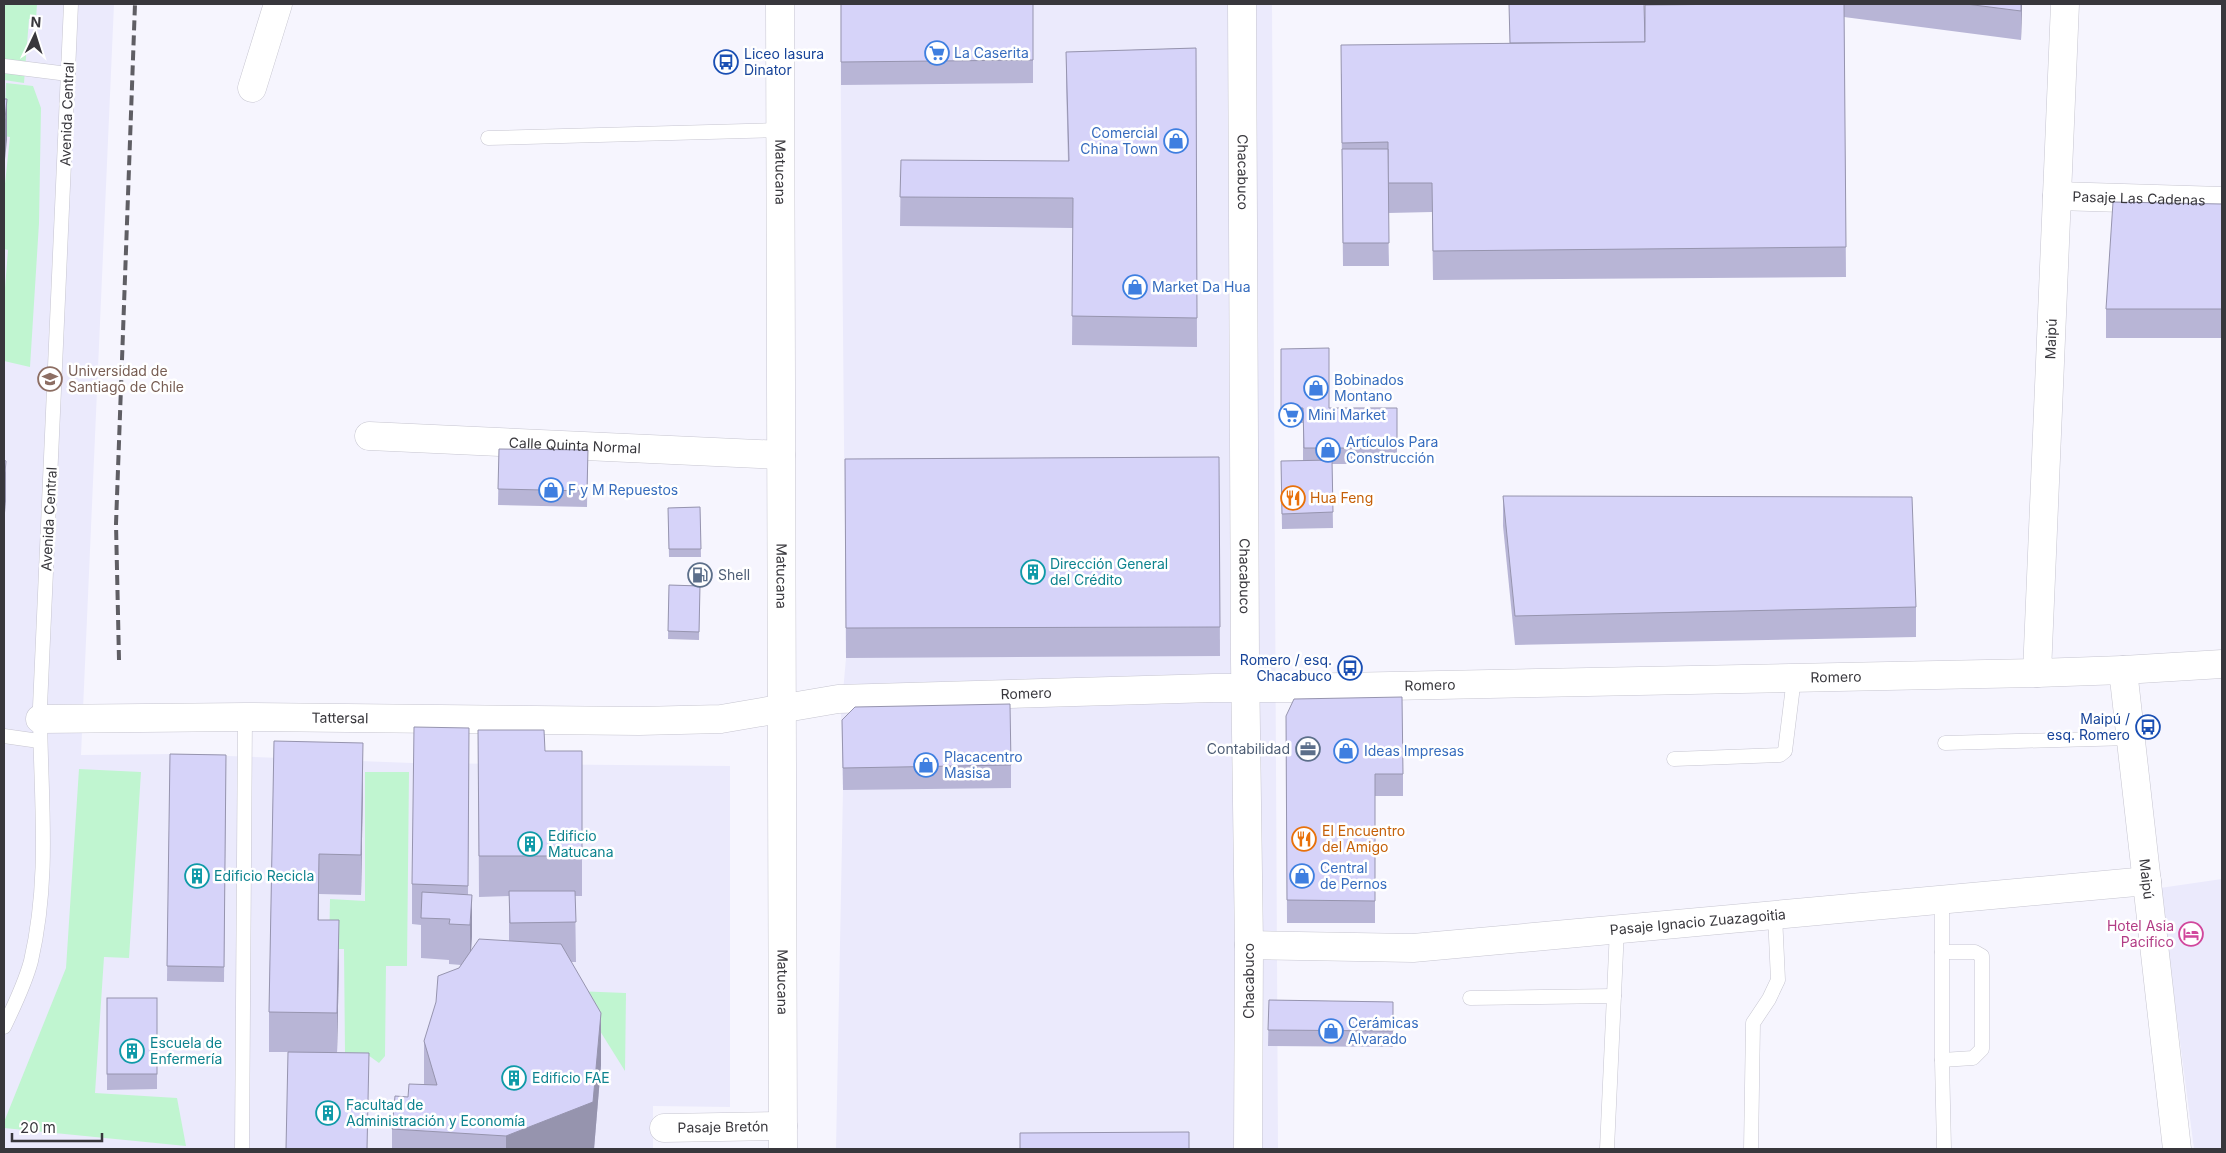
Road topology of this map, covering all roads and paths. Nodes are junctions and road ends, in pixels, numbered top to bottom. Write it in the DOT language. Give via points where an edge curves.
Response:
graph roads {
  1 [pos="71,4"];
  2 [pos="278,4"];
  3 [pos="780,4"];
  4 [pos="1242,4"];
  5 [pos="2065,4"];
  6 [pos="4,66"];
  7 [pos="68,74"];
  8 [pos="252,88"];
  9 [pos="781,130"];
  10 [pos="488,138"];
  11 [pos="2057,196"];
  12 [pos="2222,201"];
  13 [pos="369,436"];
  14 [pos="780,455"];
  15 [pos="2222,664"];
  16 [pos="2123,670"];
  17 [pos="2037,674"];
  18 [pos="1794,678"];
  19 [pos="1246,688"];
  20 [pos="782,709"];
  21 [pos="245,717"];
  22 [pos="639,721"];
  23 [pos="40,730"];
  24 [pos="4,736"];
  25 [pos="2131,738"];
  26 [pos="1945,743"];
  27 [pos="1674,759"];
  28 [pos="2147,881"];
  29 [pos="1942,900"];
  30 [pos="1775,915"];
  31 [pos="1617,929"];
  32 [pos="1249,945"];
  33 [pos="1942,952"];
  34 [pos="1614,996"];
  35 [pos="1470,998"];
  36 [pos="4,1027"];
  37 [pos="1942,1060"];
  38 [pos="664,1128"];
  39 [pos="783,1138"];
  40 [pos="242,1149"];
  41 [pos="1248,1149"];
  42 [pos="1607,1149"];
  43 [pos="1751,1149"];
  44 [pos="1944,1149"];
  45 [pos="2177,1149"];
  1 -- 7 [label="lane, Avenida Central"];
  2 -- 8 [label="street"];
  3 -- 9 [label="street, Matucana"];
  4 -- 19 [label="street, Chacabuco"];
  5 -- 11 [label="street, Maipú"];
  6 -- 7 [label="lane"];
  7 -- 23 [label="lane, Avenida Central"];
  9 -- 10 [label="lane"];
  9 -- 14 [label="street, Matucana"];
  11 -- 12 [label="street, Pasaje Las Cadenas"];
  11 -- 17 [label="street, Maipú"];
  13 -- 14 [label="street, Calle Quinta Normal"];
  14 -- 20 [label="street, Matucana"];
  15 -- 16 [label="street, Romero"];
  16 -- 17 [label="street, Romero"];
  16 -- 25 [label="street, Maipú"];
  17 -- 18 [label="street, Romero"];
  18 -- 19 [label="street, Romero"];
  18 -- 27 [label="lane" via="1785,751 1780,754"];
  19 -- 20 [label="street, Romero" via="838,699"];
  19 -- 32 [label="street, Chacabuco"];
  20 -- 22 [label="street, Romero" via="721,719"];
  20 -- 39 [label="street, Matucana"];
  21 -- 22 [label="street, Tattersal"];
  21 -- 23 [label="street, Tattersal"];
  21 -- 40 [label="lane"];
  23 -- 24 [label="lane"];
  23 -- 36 [label="lane, Avenida Central" via="44,840 40,913 21,992"];
  25 -- 26 [label="lane"];
  25 -- 28 [label="street, Maipú"];
  28 -- 29 [label="street, Pasaje Ignacio Zuazagoitia"];
  28 -- 45 [label="street, Maipú"];
  29 -- 30 [label="street, Pasaje Ignacio Zuazagoitia"];
  29 -- 33 [label="lane"];
  30 -- 31 [label="street, Pasaje Ignacio Zuazagoitia"];
  30 -- 43 [label="lane" via="1778,980 1753,1023"];
  31 -- 32 [label="street, Pasaje Ignacio Zuazagoitia" via="1413,948"];
  31 -- 34 [label="lane"];
  32 -- 41 [label="street, Chacabuco"];
  33 -- 37 [label="lane"];
  33 -- 37 [label="lane" via="1975,952 1982,956 1982,1049 1973,1058"];
  34 -- 35 [label="lane"];
  34 -- 42 [label="lane"];
  37 -- 44 [label="lane"];
  38 -- 39 [label="street, Pasaje Bretón"];
}
